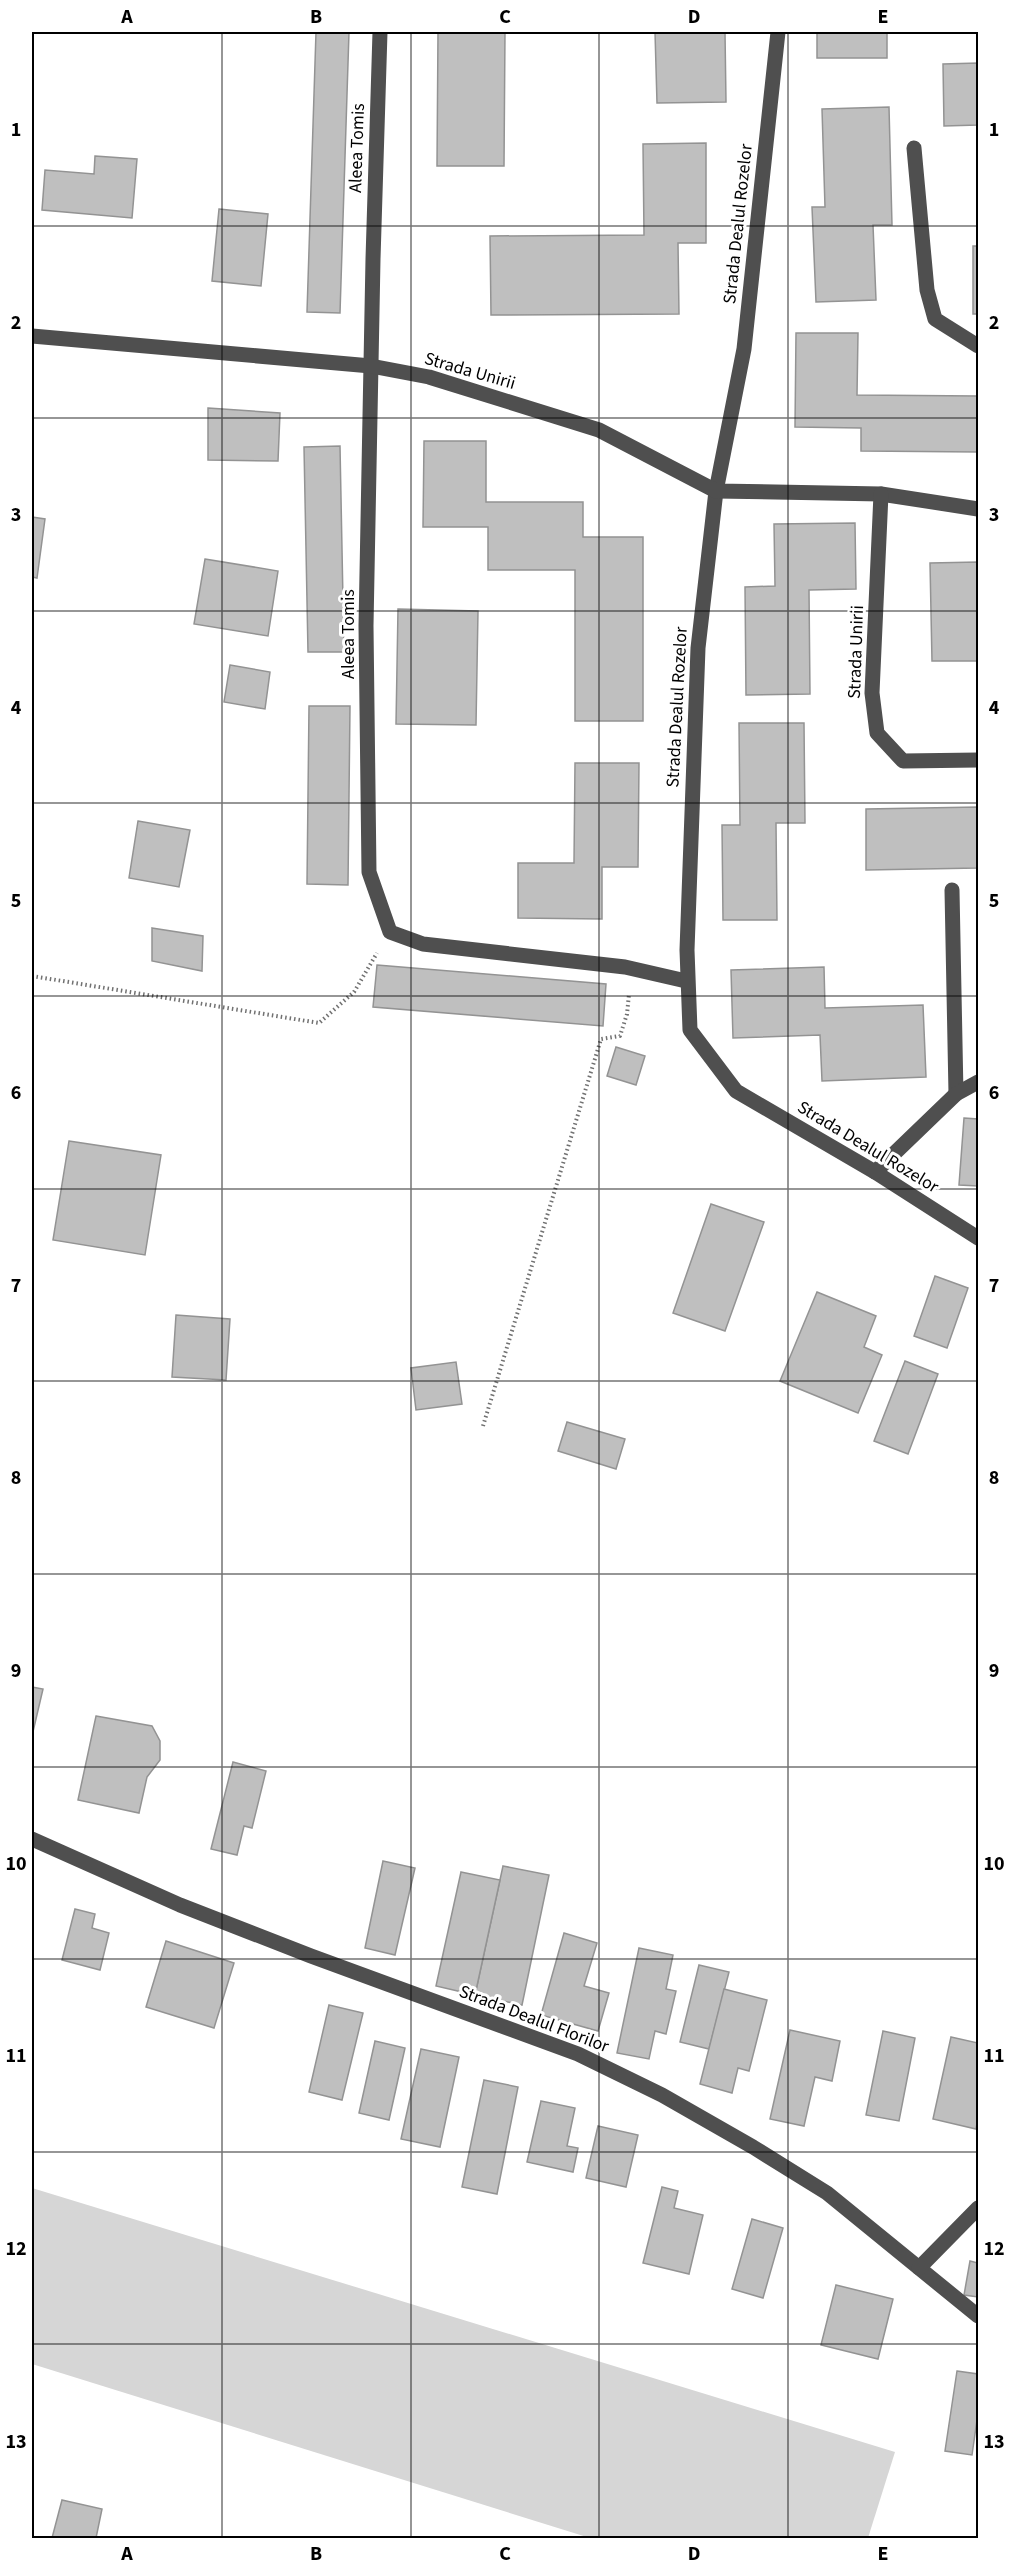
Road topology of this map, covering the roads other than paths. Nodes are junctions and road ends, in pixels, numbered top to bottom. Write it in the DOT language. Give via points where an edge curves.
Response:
graph roads {
  1 [pos="380,32"];
  2 [pos="778,32"];
  3 [pos="914,148"];
  4 [pos="32,336"];
  5 [pos="978,346"];
  6 [pos="371,366"];
  7 [pos="716,491"];
  8 [pos="882,494"];
  9 [pos="978,509"];
  10 [pos="978,760"];
  11 [pos="952,890"];
  12 [pos="687,981"];
  13 [pos="978,1082"];
  14 [pos="956,1094"];
  15 [pos="875,1172"];
  16 [pos="978,1238"];
  17 [pos="32,1839"];
  18 [pos="978,2208"];
  19 [pos="919,2268"];
  20 [pos="978,2316"];
  1 -- 6 [label="street, Aleea Tomis"];
  2 -- 7 [label="street, Strada Dealul Rozelor" via="744,349"];
  3 -- 5 [label="street" via="927,290 935,319"];
  4 -- 6 [label="street, Strada Unirii"];
  6 -- 7 [label="street, Strada Unirii" via="429,377 599,430"];
  6 -- 12 [label="street, Aleea Tomis" via="366,626 369,872 390,932 423,944 631,968"];
  7 -- 8 [label="street, Strada Unirii"];
  7 -- 12 [label="street, Strada Dealul Rozelor" via="698,648"];
  8 -- 9 [label="street, Strada Unirii"];
  8 -- 10 [label="street, Strada Unirii" via="872,693 877,734 903,761"];
  11 -- 14 [label="street"];
  12 -- 15 [label="street, Strada Dealul Rozelor" via="690,1030 736,1091"];
  13 -- 14 [label="street"];
  14 -- 15 [label="street"];
  15 -- 16 [label="street, Strada Dealul Rozelor"];
  17 -- 19 [label="street, Strada Dealul Florilor" via="180,1905 578,2054 662,2095 827,2193"];
  18 -- 19 [label="street"];
  19 -- 20 [label="street, Strada Dealul Florilor"];
}
